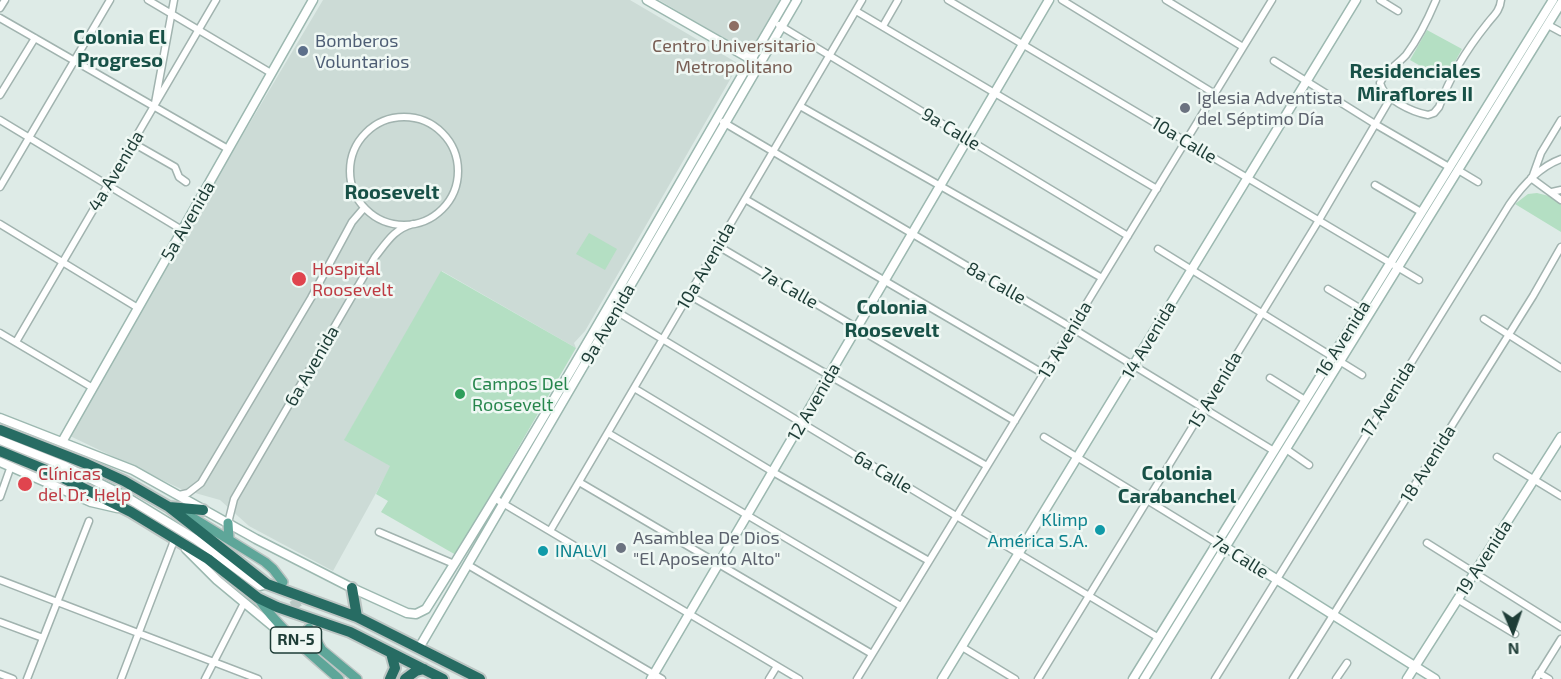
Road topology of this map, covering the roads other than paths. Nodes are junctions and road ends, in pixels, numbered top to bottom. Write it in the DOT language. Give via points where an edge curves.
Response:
graph roads {
  1 [pos="5,0"];
  2 [pos="110,0"];
  3 [pos="148,0"];
  4 [pos="174,0"];
  5 [pos="216,0"];
  6 [pos="647,0"];
  7 [pos="786,0"];
  8 [pos="797,0"];
  9 [pos="862,0"];
  10 [pos="898,0"];
  11 [pos="948,0"];
  12 [pos="1049,0"];
  13 [pos="1062,0"];
  14 [pos="1166,0"];
  15 [pos="1272,0"];
  16 [pos="1356,0"];
  17 [pos="1380,0"];
  18 [pos="1436,0"];
  19 [pos="1501,0"];
  20 [pos="1552,0"];
  21 [pos="311,1"];
  22 [pos="0,3"];
  23 [pos="1561,3"];
  24 [pos="0,8"];
  25 [pos="856,11"];
  26 [pos="1398,11"];
  27 [pos="172,13"];
  28 [pos="0,18"];
  29 [pos="778,24"];
  30 [pos="1548,25"];
  31 [pos="883,27"];
  32 [pos="198,29"];
  33 [pos="1561,33"];
  34 [pos="35,38"];
  35 [pos="1023,45"];
  36 [pos="1244,47"];
  37 [pos="830,55"];
  38 [pos="74,61"];
  39 [pos="756,61"];
  40 [pos="1274,61"];
  41 [pos="271,73"];
  42 [pos="1307,80"];
  43 [pos="995,93"];
  44 [pos="1215,94"];
  45 [pos="0,95"];
  46 [pos="1390,99"];
  47 [pos="154,106"];
  48 [pos="800,106"];
  49 [pos="0,120"];
  50 [pos="1561,120"];
  51 [pos="721,121"];
  52 [pos="1375,124"];
  53 [pos="29,138"];
  54 [pos="968,139"];
  55 [pos="1186,141"];
  56 [pos="133,143"];
  57 [pos="1544,147"];
  58 [pos="228,149"];
  59 [pos="773,152"];
  60 [pos="1561,159"];
  61 [pos="1554,162"];
  62 [pos="1454,168"];
  63 [pos="1248,178"];
  64 [pos="1532,178"];
  65 [pos="186,182"];
  66 [pos="1478,182"];
  67 [pos="107,185"];
  68 [pos="1376,185"];
  69 [pos="940,186"];
  70 [pos="0,187"];
  71 [pos="1157,189"];
  72 [pos="1561,190"];
  73 [pos="1552,192"];
  74 [pos="745,199"];
  75 [pos="1561,200"];
  76 [pos="364,208"];
  77 [pos="1421,212"];
  78 [pos="1319,220"];
  79 [pos="0,224"];
  80 [pos="413,224"];
  81 [pos="182,230"];
  82 [pos="912,235"];
  83 [pos="1128,236"];
  84 [pos="718,246"];
  85 [pos="1561,247"];
  86 [pos="1158,249"];
  87 [pos="63,262"];
  88 [pos="1394,265"];
  89 [pos="1192,270"];
  90 [pos="1102,278"];
  91 [pos="1419,280"];
  92 [pos="885,281"];
  93 [pos="1328,289"];
  94 [pos="689,295"];
  95 [pos="607,307"];
  96 [pos="138,308"];
  97 [pos="1361,309"];
  98 [pos="616,311"];
  99 [pos="1262,313"];
  100 [pos="1484,319"];
  101 [pos="857,328"];
  102 [pos="1072,328"];
  103 [pos="0,333"];
  104 [pos="1509,335"];
  105 [pos="663,340"];
  106 [pos="16,342"];
  107 [pos="1332,356"];
  108 [pos="1340,361"];
  109 [pos="1134,365"];
  110 [pos="1561,368"];
  111 [pos="1044,374"];
  112 [pos="1362,375"];
  113 [pos="829,376"];
  114 [pos="1270,378"];
  115 [pos="93,388"];
  116 [pos="634,388"];
  117 [pos="1305,399"];
  118 [pos="1204,408"];
  119 [pos="0,418"];
  120 [pos="1015,421"];
  121 [pos="802,423"];
  122 [pos="1,433"];
  123 [pos="608,433"];
  124 [pos="1044,437"];
  125 [pos="1561,437"];
  126 [pos="62,442"];
  127 [pos="1286,449"];
  128 [pos="1274,451"];
  129 [pos="0,452"];
  130 [pos="1497,457"];
  131 [pos="1078,458"];
  132 [pos="0,462"];
  133 [pos="32,464"];
  134 [pos="1309,465"];
  135 [pos="11,466"];
  136 [pos="987,466"];
  137 [pos="51,472"];
  138 [pos="773,472"];
  139 [pos="39,478"];
  140 [pos="1534,479"];
  141 [pos="579,482"];
  142 [pos="179,495"];
  143 [pos="1561,496"];
  144 [pos="0,497"];
  145 [pos="494,498"];
  146 [pos="1148,500"];
  147 [pos="504,503"];
  148 [pos="169,507"];
  149 [pos="203,510"];
  150 [pos="131,512"];
  151 [pos="747,516"];
  152 [pos="956,516"];
  153 [pos="89,521"];
  154 [pos="228,523"];
  155 [pos="550,531"];
  156 [pos="379,532"];
  157 [pos="175,538"];
  158 [pos="229,539"];
  159 [pos="1217,543"];
  160 [pos="1426,543"];
  161 [pos="1226,548"];
  162 [pos="210,550"];
  163 [pos="1019,554"];
  164 [pos="929,561"];
  165 [pos="454,564"];
  166 [pos="720,564"];
  167 [pos="468,565"];
  168 [pos="1474,572"];
  169 [pos="0,580"];
  170 [pos="1276,580"];
  171 [pos="284,582"];
  172 [pos="267,584"];
  173 [pos="352,588"];
  174 [pos="1089,596"];
  175 [pos="258,598"];
  176 [pos="1457,599"];
  177 [pos="57,601"];
  178 [pos="244,603"];
  179 [pos="269,603"];
  180 [pos="901,606"];
  181 [pos="690,613"];
  182 [pos="357,616"];
  183 [pos="1333,616"];
  184 [pos="0,622"];
  185 [pos="1561,627"];
  186 [pos="309,628"];
  187 [pos="139,632"];
  188 [pos="1515,634"];
  189 [pos="43,638"];
  190 [pos="1159,638"];
  191 [pos="1561,639"];
  192 [pos="962,647"];
  193 [pos="419,648"];
  194 [pos="391,653"];
  195 [pos="872,654"];
  196 [pos="214,661"];
  197 [pos="1347,663"];
  198 [pos="777,666"];
  199 [pos="1415,666"];
  200 [pos="424,669"];
  201 [pos="0,674"];
  202 [pos="1538,676"];
  203 [pos="656,677"];
  204 [pos="13,679"];
  205 [pos="27,679"];
  206 [pos="121,679"];
  207 [pos="205,679"];
  208 [pos="258,679"];
  209 [pos="338,679"];
  210 [pos="357,679"];
  211 [pos="390,679"];
  212 [pos="405,679"];
  213 [pos="443,679"];
  214 [pos="480,679"];
  215 [pos="769,679"];
  216 [pos="799,679"];
  217 [pos="857,679"];
  218 [pos="942,679"];
  219 [pos="1015,679"];
  220 [pos="1038,679"];
  221 [pos="1133,679"];
  222 [pos="1144,679"];
  223 [pos="1215,679"];
  224 [pos="1293,679"];
  225 [pos="1336,679"];
  226 [pos="1407,679"];
  227 [pos="1435,679"];
  228 [pos="1549,679"];
  1 -- 22 [label="street"];
  1 -- 24 [label="street"];
  2 -- 38 [label="street"];
  3 -- 27 [label="street"];
  4 -- 27 [label="street"];
  5 -- 32 [label="street, 4a Avenida"];
  6 -- 39 [label="main road"];
  7 -- 29 [label="main road, 9a Avenida"];
  8 -- 29 [label="main road, 9a Avenida"];
  9 -- 25 [label="street, 10a Avenida"];
  10 -- 31 [label="street"];
  11 -- 35 [label="street, 10a Calle"];
  12 -- 35 [label="main road, 12 Avenida"];
  13 -- 44 [label="street"];
  14 -- 36 [label="street"];
  15 -- 36 [label="street, 13 Avenida"];
  16 -- 42 [label="main road, 14 Avenida"];
  17 -- 26 [label="street"];
  18 -- 46 [label="street" via="1407,53 1382,77 1383,92"];
  19 -- 46 [label="street" via="1498,12 1458,65 1434,113 1423,114"];
  20 -- 62 [label="main road, 16 Avenida"];
  21 -- 41 [label="main road, 5a Avenida"];
  23 -- 30 [label="main road, 16 Avenida"];
  25 -- 31 [label="street"];
  25 -- 37 [label="street, 10a Avenida"];
  27 -- 32 [label="street"];
  27 -- 47 [label="street"];
  28 -- 34 [label="street"];
  29 -- 37 [label="street, 9a Calle"];
  29 -- 39 [label="main road, 9a Avenida"];
  30 -- 33 [label="street"];
  30 -- 62 [label="main road, 16 Avenida"];
  31 -- 43 [label="street"];
  32 -- 41 [label="street"];
  32 -- 47 [label="street, 4a Avenida"];
  34 -- 38 [label="street"];
  34 -- 45 [label="street"];
  35 -- 43 [label="main road, 12 Avenida"];
  35 -- 55 [label="street, 10a Calle"];
  36 -- 44 [label="street, 13 Avenida"];
  37 -- 48 [label="street, 10a Avenida"];
  37 -- 54 [label="street, 9a Calle"];
  38 -- 47 [label="street"];
  38 -- 53 [label="street"];
  39 -- 51 [label="main road, 9a Avenida"];
  40 -- 42 [label="street"];
  41 -- 58 [label="main road, 5a Avenida"];
  42 -- 52 [label="street"];
  42 -- 63 [label="main road, 14 Avenida"];
  43 -- 54 [label="main road, 12 Avenida"];
  43 -- 71 [label="street"];
  44 -- 55 [label="street, 13 Avenida"];
  46 -- 52 [label="street, 15 Avenida"];
  47 -- 56 [label="street, 4a Avenida"];
  47 -- 58 [label="street"];
  48 -- 59 [label="street, 10a Avenida"];
  48 -- 69 [label="street"];
  49 -- 53 [label="street"];
  50 -- 57 [label="street, 17 Avenida"];
  51 -- 59 [label="street, 8a Calle"];
  51 -- 95 [label="main road, 9a Avenida"];
  51 -- 98 [label="main road, 9a Avenida"];
  52 -- 62 [label="street"];
  52 -- 78 [label="street, 15 Avenida"];
  53 -- 67 [label="street"];
  53 -- 70 [label="street"];
  54 -- 69 [label="main road, 12 Avenida"];
  54 -- 83 [label="street, 9a Calle"];
  55 -- 63 [label="street, 10a Calle"];
  55 -- 71 [label="street, 13 Avenida"];
  56 -- 65 [label="street" via="175,167"];
  56 -- 67 [label="street, 4a Avenida"];
  57 -- 61 [label="street" via="1544,155"];
  57 -- 64 [label="street, 17 Avenida"];
  58 -- 81 [label="main road, 5a Avenida"];
  59 -- 74 [label="street, 10a Avenida"];
  59 -- 82 [label="street, 8a Calle"];
  60 -- 61 [label="street"];
  61 -- 64 [label="street"];
  62 -- 66 [label="street"];
  62 -- 77 [label="main road, 16 Avenida"];
  62 -- 88 [label="main road, 16 Avenida"];
  63 -- 78 [label="street, 10a Calle"];
  63 -- 89 [label="main road, 14 Avenida"];
  64 -- 73 [label="street"];
  64 -- 170 [label="street, 17 Avenida" via="1509,205"];
  67 -- 81 [label="street"];
  67 -- 87 [label="street, 4a Avenida"];
  68 -- 77 [label="street"];
  69 -- 82 [label="main road, 12 Avenida"];
  69 -- 90 [label="street"];
  71 -- 83 [label="street, 13 Avenida"];
  72 -- 73 [label="street"];
  73 -- 75 [label="street"];
  74 -- 84 [label="street, 10a Avenida"];
  74 -- 92 [label="street"];
  76 -- 80 [label="street" via="387,222"];
  76 -- 80 [label="street" via="351,185 349,172 358,142 382,121 408,116 420,119 432,124 450,142 457,160 458,180 444,207"];
  76 -- 142 [label="street, 6a Avenida" via="352,222 201,483"];
  77 -- 88 [label="main road, 16 Avenida"];
  78 -- 88 [label="street, 10a Calle"];
  78 -- 99 [label="street, 15 Avenida"];
  79 -- 87 [label="street"];
  80 -- 154 [label="street, 6a Avenida" via="396,231 375,257 234,499"];
  81 -- 96 [label="main road, 5a Avenida"];
  82 -- 92 [label="main road, 12 Avenida"];
  82 -- 102 [label="street, 8a Calle"];
  83 -- 90 [label="street, 13 Avenida"];
  84 -- 94 [label="street, 10a Avenida"];
  84 -- 101 [label="street, 7a Calle"];
  85 -- 104 [label="street, 18 Avenida"];
  86 -- 89 [label="street"];
  87 -- 96 [label="street"];
  87 -- 106 [label="street, 4a Avenida"];
  88 -- 91 [label="street, 10a Calle"];
  88 -- 97 [label="main road, 16 Avenida"];
  88 -- 108 [label="main road, 16 Avenida"];
  89 -- 99 [label="street"];
  89 -- 109 [label="main road, 14 Avenida"];
  90 -- 102 [label="street, 13 Avenida"];
  92 -- 101 [label="main road, 12 Avenida"];
  92 -- 111 [label="street"];
  93 -- 97 [label="street"];
  94 -- 105 [label="street, 10a Avenida"];
  94 -- 113 [label="street"];
  95 -- 98 [label="street, 6a Calle"];
  95 -- 145 [label="main road, 9a Avenida"];
  96 -- 115 [label="main road, 5a Avenida"];
  97 -- 107 [label="main road, 16 Avenida"];
  98 -- 105 [label="street, 6a Calle"];
  98 -- 147 [label="main road, 9a Avenida"];
  99 -- 107 [label="street"];
  99 -- 118 [label="street, 15 Avenida"];
  100 -- 104 [label="street"];
  101 -- 113 [label="main road, 12 Avenida"];
  101 -- 120 [label="street, 7a Calle"];
  102 -- 109 [label="street, 8a Calle"];
  102 -- 111 [label="street, 13 Avenida"];
  103 -- 106 [label="street"];
  104 -- 110 [label="street"];
  104 -- 183 [label="street, 18 Avenida"];
  105 -- 116 [label="street, 10a Avenida"];
  105 -- 121 [label="street, 6a Calle"];
  106 -- 115 [label="street"];
  107 -- 108 [label="street"];
  107 -- 117 [label="main road, 16 Avenida"];
  108 -- 112 [label="street"];
  108 -- 127 [label="main road, 16 Avenida"];
  109 -- 118 [label="street, 8a Calle"];
  109 -- 131 [label="main road, 14 Avenida"];
  111 -- 120 [label="street, 13 Avenida"];
  113 -- 121 [label="main road, 12 Avenida"];
  113 -- 136 [label="street"];
  114 -- 117 [label="street"];
  115 -- 126 [label="main road, 5a Avenida"];
  116 -- 123 [label="street, 10a Avenida"];
  116 -- 138 [label="street"];
  117 -- 128 [label="main road, 16 Avenida"];
  118 -- 128 [label="street, 8a Calle"];
  118 -- 146 [label="street, 15 Avenida"];
  119 -- 126 [label="main road"];
  120 -- 136 [label="street, 13 Avenida"];
  121 -- 138 [label="main road, 12 Avenida"];
  121 -- 152 [label="street, 6a Calle"];
  122 -- 148 [label="highway" via="96,468"];
  122 -- 162 [label="main road" via="94,479"];
  123 -- 141 [label="street, 10a Avenida"];
  123 -- 151 [label="street"];
  124 -- 131 [label="street, 7a Calle"];
  125 -- 140 [label="main road, 19 Avenida"];
  126 -- 142 [label="main road" via="133,470"];
  127 -- 134 [label="street"];
  127 -- 161 [label="main road, 16 Avenida"];
  128 -- 159 [label="main road, 16 Avenida"];
  129 -- 133 [label="highway"];
  130 -- 140 [label="street"];
  131 -- 146 [label="street, 7a Calle"];
  131 -- 163 [label="main road, 14 Avenida"];
  132 -- 135 [label="main road"];
  133 -- 137 [label="highway"];
  133 -- 139 [label="highway"];
  135 -- 139 [label="main road"];
  135 -- 144 [label="street"];
  136 -- 152 [label="street, 13 Avenida"];
  137 -- 139 [label="highway"];
  137 -- 150 [label="highway"];
  138 -- 151 [label="main road, 12 Avenida"];
  138 -- 164 [label="street"];
  139 -- 150 [label="main road" via="91,502"];
  140 -- 143 [label="street"];
  140 -- 168 [label="main road, 19 Avenida"];
  141 -- 155 [label="street, 10a Avenida"];
  141 -- 166 [label="street"];
  142 -- 149 [label="main road"];
  145 -- 147 [label="street"];
  145 -- 165 [label="main road, 9a Avenida"];
  146 -- 159 [label="street, 7a Calle"];
  146 -- 174 [label="street, 15 Avenida"];
  147 -- 155 [label="street"];
  147 -- 167 [label="main road, 9a Avenida"];
  148 -- 149 [label="highway"];
  148 -- 158 [label="main road"];
  148 -- 172 [label="highway"];
  149 -- 154 [label="main road"];
  150 -- 157 [label="highway"];
  151 -- 166 [label="main road, 12 Avenida"];
  151 -- 180 [label="street"];
  152 -- 163 [label="street, 6a Calle"];
  152 -- 164 [label="street, 13 Avenida"];
  153 -- 177 [label="street"];
  154 -- 158 [label="main road"];
  154 -- 173 [label="main road"];
  155 -- 181 [label="street"];
  156 -- 165 [label="street"];
  157 -- 175 [label="highway"];
  157 -- 178 [label="main road"];
  157 -- 187 [label="street"];
  158 -- 171 [label="main road" via="270,565"];
  159 -- 161 [label="main road, 7a Calle"];
  159 -- 190 [label="main road, 16 Avenida"];
  160 -- 168 [label="street"];
  161 -- 170 [label="main road, 7a Calle"];
  161 -- 222 [label="main road, 16 Avenida"];
  162 -- 172 [label="main road" via="260,586"];
  162 -- 179 [label="main road"];
  163 -- 174 [label="street, 6a Calle"];
  163 -- 192 [label="main road, 14 Avenida"];
  164 -- 180 [label="street, 13 Avenida"];
  165 -- 173 [label="main road, 9a Avenida" via="426,609 418,614 407,613"];
  166 -- 181 [label="main road, 12 Avenida"];
  166 -- 195 [label="street"];
  167 -- 193 [label="main road, 9a Avenida"];
  167 -- 203 [label="street"];
  168 -- 176 [label="main road, 19 Avenida"];
  168 -- 185 [label="street"];
  169 -- 177 [label="street"];
  170 -- 183 [label="main road, 7a Calle"];
  170 -- 223 [label="street, 17 Avenida"];
  172 -- 182 [label="highway"];
  173 -- 182 [label="highway"];
  174 -- 190 [label="street, 6a Calle"];
  174 -- 220 [label="street, 15 Avenida"];
  175 -- 179 [label="highway"];
  175 -- 209 [label="main road, RN-5"];
  176 -- 188 [label="street"];
  176 -- 199 [label="main road, 19 Avenida"];
  177 -- 187 [label="street"];
  177 -- 189 [label="street"];
  178 -- 196 [label="street"];
  178 -- 209 [label="main road"];
  179 -- 194 [label="highway" via="350,632"];
  180 -- 195 [label="street, 13 Avenida"];
  181 -- 198 [label="street"];
  181 -- 203 [label="main road, 12 Avenida"];
  182 -- 193 [label="highway"];
  183 -- 199 [label="main road, 7a Calle"];
  183 -- 224 [label="street, 18 Avenida"];
  184 -- 189 [label="street"];
  186 -- 210 [label="main road, RN-5" via="322,650"];
  187 -- 196 [label="street"];
  187 -- 206 [label="street"];
  189 -- 205 [label="street"];
  190 -- 221 [label="main road, 16 Avenida"];
  191 -- 202 [label="street"];
  192 -- 218 [label="main road, 14 Avenida"];
  192 -- 219 [label="street"];
  193 -- 214 [label="highway"];
  194 -- 200 [label="highway"];
  194 -- 211 [label="highway" via="395,668"];
  195 -- 217 [label="street, 13 Avenida"];
  196 -- 207 [label="street"];
  196 -- 208 [label="street"];
  197 -- 225 [label="street"];
  198 -- 215 [label="street"];
  198 -- 216 [label="street"];
  199 -- 226 [label="main road, 19 Avenida"];
  199 -- 227 [label="main road, 7a Calle"];
  200 -- 212 [label="highway"];
  200 -- 213 [label="highway"];
  201 -- 204 [label="street"];
  202 -- 228 [label="street"];
}
